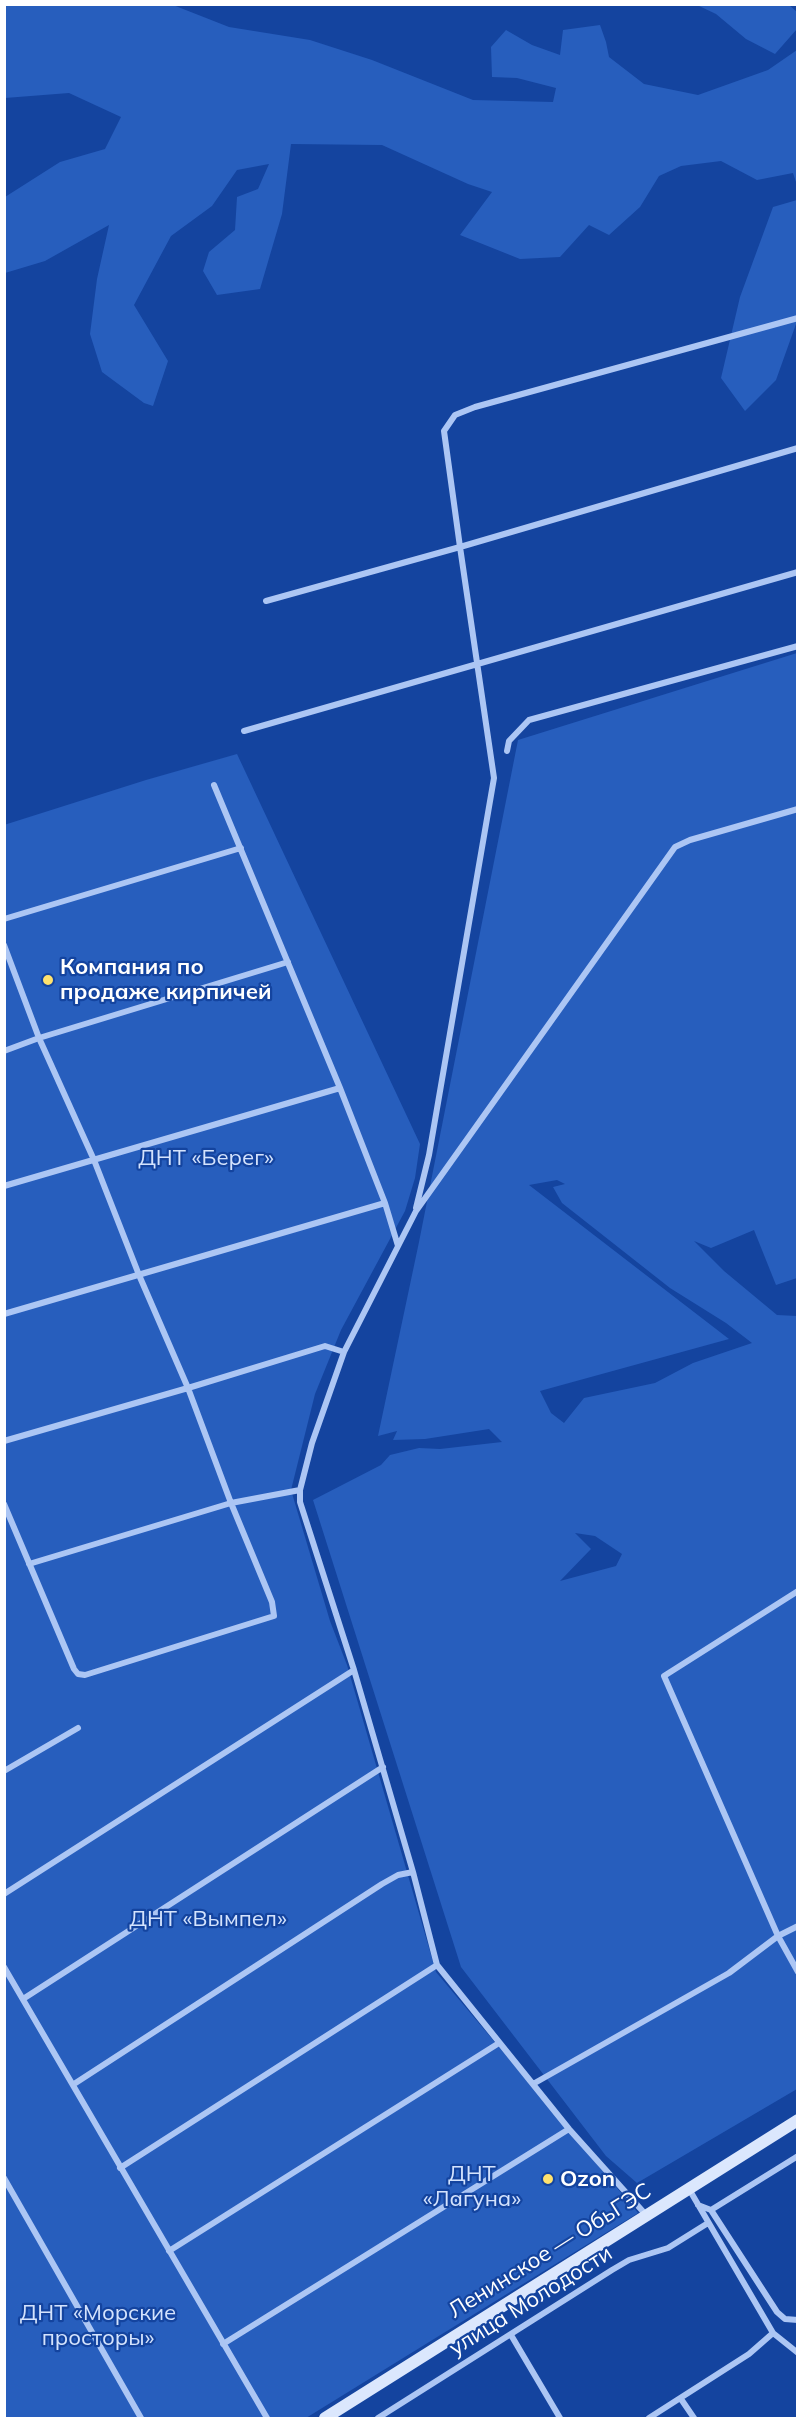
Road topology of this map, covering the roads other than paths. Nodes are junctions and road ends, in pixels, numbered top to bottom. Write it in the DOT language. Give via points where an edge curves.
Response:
graph roads {
  1 [pos="798,318"];
  2 [pos="798,448"];
  3 [pos="460,547"];
  4 [pos="798,572"];
  5 [pos="266,601"];
  6 [pos="798,646"];
  7 [pos="478,662"];
  8 [pos="244,731"];
  9 [pos="507,751"];
  10 [pos="214,785"];
  11 [pos="798,809"];
  12 [pos="241,848"];
  13 [pos="4,919"];
  14 [pos="4,945"];
  15 [pos="288,962"];
  16 [pos="39,1038"];
  17 [pos="4,1051"];
  18 [pos="340,1088"];
  19 [pos="94,1160"];
  20 [pos="4,1186"];
  21 [pos="385,1203"];
  22 [pos="416,1211"];
  23 [pos="398,1247"];
  24 [pos="139,1275"];
  25 [pos="4,1314"];
  26 [pos="344,1352"];
  27 [pos="188,1388"];
  28 [pos="4,1441"];
  29 [pos="300,1490"];
  30 [pos="231,1503"];
  31 [pos="4,1504"];
  32 [pos="29,1564"];
  33 [pos="798,1591"];
  34 [pos="354,1670"];
  35 [pos="78,1728"];
  36 [pos="383,1767"];
  37 [pos="4,1771"];
  38 [pos="413,1872"];
  39 [pos="4,1894"];
  40 [pos="798,1926"];
  41 [pos="778,1936"];
  42 [pos="437,1965"];
  43 [pos="4,1967"];
  44 [pos="798,1972"];
  45 [pos="23,1999"];
  46 [pos="499,2043"];
  47 [pos="533,2084"];
  48 [pos="74,2085"];
  49 [pos="798,2120"];
  50 [pos="569,2129"];
  51 [pos="798,2156"];
  52 [pos="120,2169"];
  53 [pos="4,2178"];
  54 [pos="689,2189"];
  55 [pos="698,2205"];
  56 [pos="711,2210"];
  57 [pos="647,2216"];
  58 [pos="708,2223"];
  59 [pos="169,2251"];
  60 [pos="798,2320"];
  61 [pos="773,2333"];
  62 [pos="511,2335"];
  63 [pos="223,2344"];
  64 [pos="798,2353"];
  65 [pos="681,2399"];
  66 [pos="141,2418"];
  67 [pos="267,2418"];
  68 [pos="325,2418"];
  69 [pos="378,2418"];
  70 [pos="560,2418"];
  71 [pos="649,2418"];
  72 [pos="694,2418"];
  1 -- 3 [label="street" via="455,415 444,431"];
  2 -- 3 [label="street"];
  3 -- 5 [label="street"];
  3 -- 7 [label="street"];
  4 -- 7 [label="street"];
  6 -- 9 [label="street" via="529,720 509,741"];
  7 -- 8 [label="street"];
  7 -- 22 [label="street" via="494,778"];
  10 -- 12 [label="street"];
  11 -- 22 [label="street" via="675,847"];
  12 -- 13 [label="street"];
  12 -- 15 [label="street"];
  14 -- 16 [label="street"];
  15 -- 16 [label="street"];
  15 -- 18 [label="street"];
  16 -- 17 [label="street"];
  16 -- 19 [label="street"];
  18 -- 19 [label="street"];
  18 -- 21 [label="street"];
  19 -- 20 [label="street"];
  19 -- 24 [label="street"];
  21 -- 23 [label="street"];
  21 -- 24 [label="street"];
  22 -- 23 [label="street"];
  23 -- 26 [label="street"];
  24 -- 25 [label="street"];
  24 -- 27 [label="street"];
  26 -- 27 [label="street" via="325,1346"];
  26 -- 29 [label="street"];
  27 -- 28 [label="street"];
  27 -- 30 [label="street"];
  29 -- 30 [label="street"];
  29 -- 34 [label="street" via="300,1502"];
  30 -- 32 [label="street"];
  30 -- 32 [label="street" via="272,1602 274,1617 86,1675 74,1669"];
  31 -- 32 [label="street"];
  33 -- 41 [label="street" via="664,1676"];
  34 -- 36 [label="street"];
  34 -- 39 [label="street"];
  35 -- 37 [label="street"];
  36 -- 38 [label="street"];
  36 -- 45 [label="street"];
  38 -- 42 [label="street"];
  38 -- 48 [label="street" via="382,1884"];
  40 -- 41 [label="street"];
  41 -- 44 [label="street"];
  41 -- 47 [label="street" via="729,1973"];
  42 -- 46 [label="street"];
  42 -- 52 [label="street"];
  43 -- 45 [label="street"];
  45 -- 48 [label="street"];
  46 -- 47 [label="street"];
  46 -- 59 [label="street"];
  47 -- 50 [label="street"];
  48 -- 52 [label="street"];
  49 -- 54 [label="main road, Ленинское — ОбьГЭС"];
  50 -- 57 [label="street"];
  50 -- 63 [label="street"];
  51 -- 56 [label="street"];
  52 -- 59 [label="street"];
  53 -- 66 [label="street"];
  54 -- 55 [label="street"];
  54 -- 57 [label="main road, Ленинское — ОбьГЭС"];
  55 -- 56 [label="street"];
  55 -- 58 [label="street"];
  56 -- 60 [label="street" via="777,2312 786,2319"];
  57 -- 68 [label="main road, Ленинское — ОбьГЭС"];
  58 -- 61 [label="street"];
  58 -- 62 [label="street, улица Молодости" via="668,2248 629,2260"];
  59 -- 63 [label="street"];
  61 -- 64 [label="street"];
  61 -- 65 [label="street" via="749,2354"];
  62 -- 69 [label="street, улица Молодости"];
  62 -- 70 [label="street"];
  63 -- 67 [label="street"];
  65 -- 71 [label="street"];
  65 -- 72 [label="street"];
}
